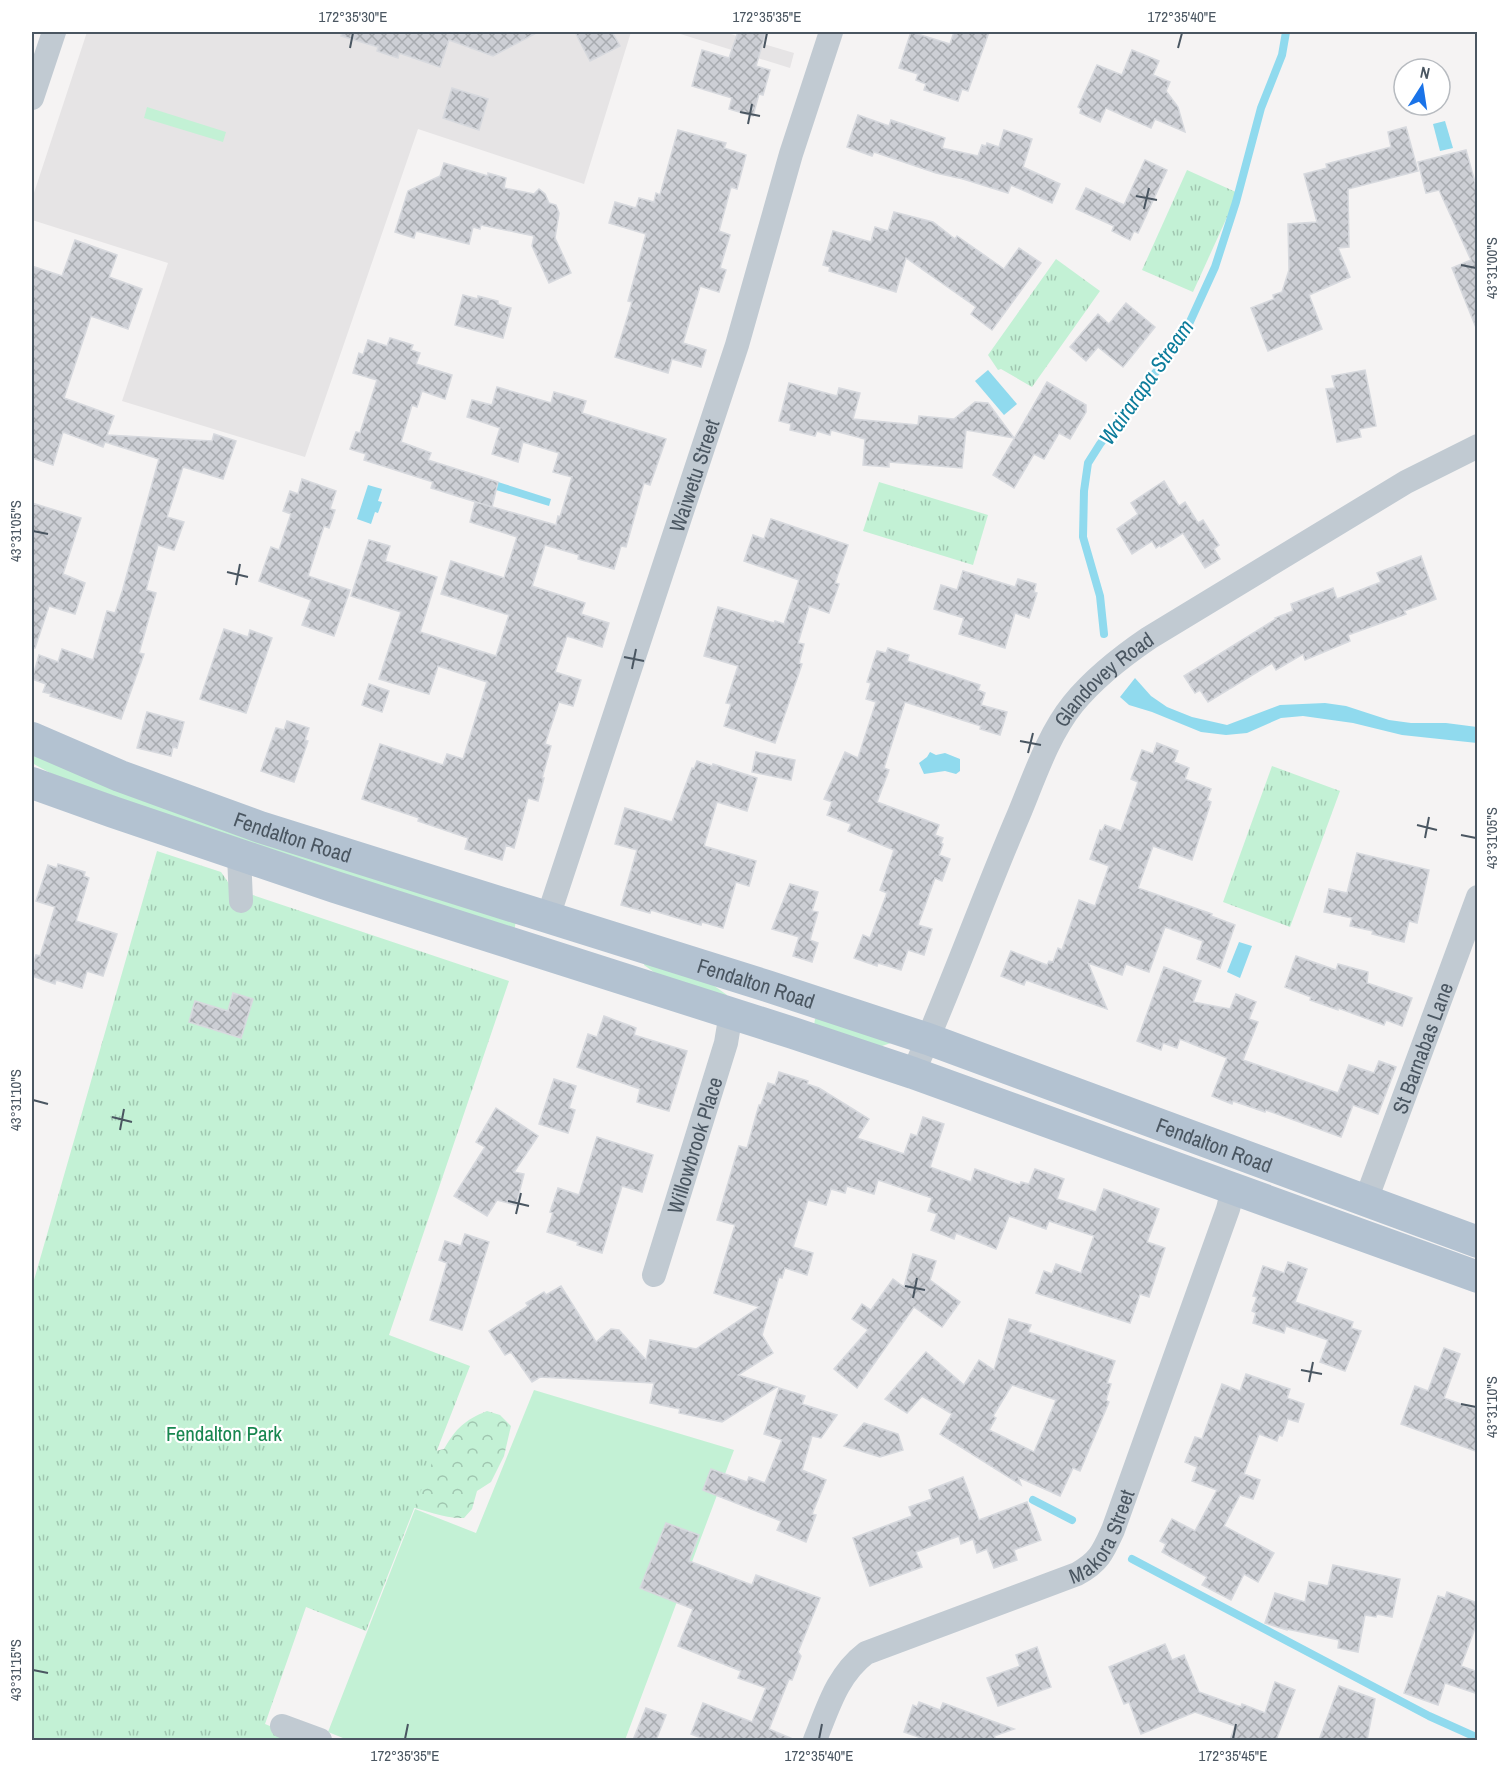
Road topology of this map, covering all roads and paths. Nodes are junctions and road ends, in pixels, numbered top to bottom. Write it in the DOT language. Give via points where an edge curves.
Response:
graph roads {
  1 [pos="54,32"];
  2 [pos="831,32"];
  3 [pos="32,98"];
  4 [pos="1478,446"];
  5 [pos="32,738"];
  6 [pos="32,783"];
  7 [pos="239,855"];
  8 [pos="1478,897"];
  9 [pos="241,901"];
  10 [pos="548,917"];
  11 [pos="732,975"];
  12 [pos="642,985"];
  13 [pos="731,1013"];
  14 [pos="793,1033"];
  15 [pos="928,1039"];
  16 [pos="913,1073"];
  17 [pos="1071,1092"];
  18 [pos="1057,1125"];
  19 [pos="1233,1189"];
  20 [pos="1366,1200"];
  21 [pos="1478,1242"];
  22 [pos="654,1275"];
  23 [pos="1478,1277"];
  24 [pos="282,1726"];
  25 [pos="320,1740"];
  26 [pos="815,1740"];
  1 -- 3 [label="street"];
  2 -- 10 [label="street, Waiwetu Street" via="791,154 737,345"];
  4 -- 15 [label="street, Glandovey Road" via="1406,482 1179,620 1118,659 1072,705 1041,763"];
  5 -- 10 [label="main road, Fendalton Road" via="120,777 260,827"];
  6 -- 7 [label="main road, Fendalton Road"];
  7 -- 9 [label="street"];
  7 -- 12 [label="main road, Fendalton Road"];
  8 -- 20 [label="street, St Barnabas Lane"];
  10 -- 11 [label="main road, Fendalton Road"];
  10 -- 12 [label="main road" via="548,935 616,959"];
  11 -- 14 [label="main road" via="750,996 797,1013 802,1024"];
  11 -- 15 [label="main road, Fendalton Road"];
  12 -- 13 [label="main road, Fendalton Road"];
  13 -- 14 [label="main road, Fendalton Road"];
  13 -- 22 [label="street, Willowbrook Place" via="726,1044"];
  14 -- 16 [label="main road, Fendalton Road"];
  15 -- 16 [label="street, Glandovey Road"];
  15 -- 17 [label="main road, Fendalton Road"];
  16 -- 18 [label="main road, Fendalton Road"];
  17 -- 18 [label="main road"];
  17 -- 20 [label="main road, Fendalton Road"];
  18 -- 19 [label="main road, Fendalton Road"];
  19 -- 23 [label="main road, Fendalton Road"];
  19 -- 26 [label="street, Makora Street" via="1125,1497 1102,1553 1093,1565 866,1653 853,1663 836,1688"];
  20 -- 21 [label="main road, Fendalton Road"];
  24 -- 25 [label="street"];
}
